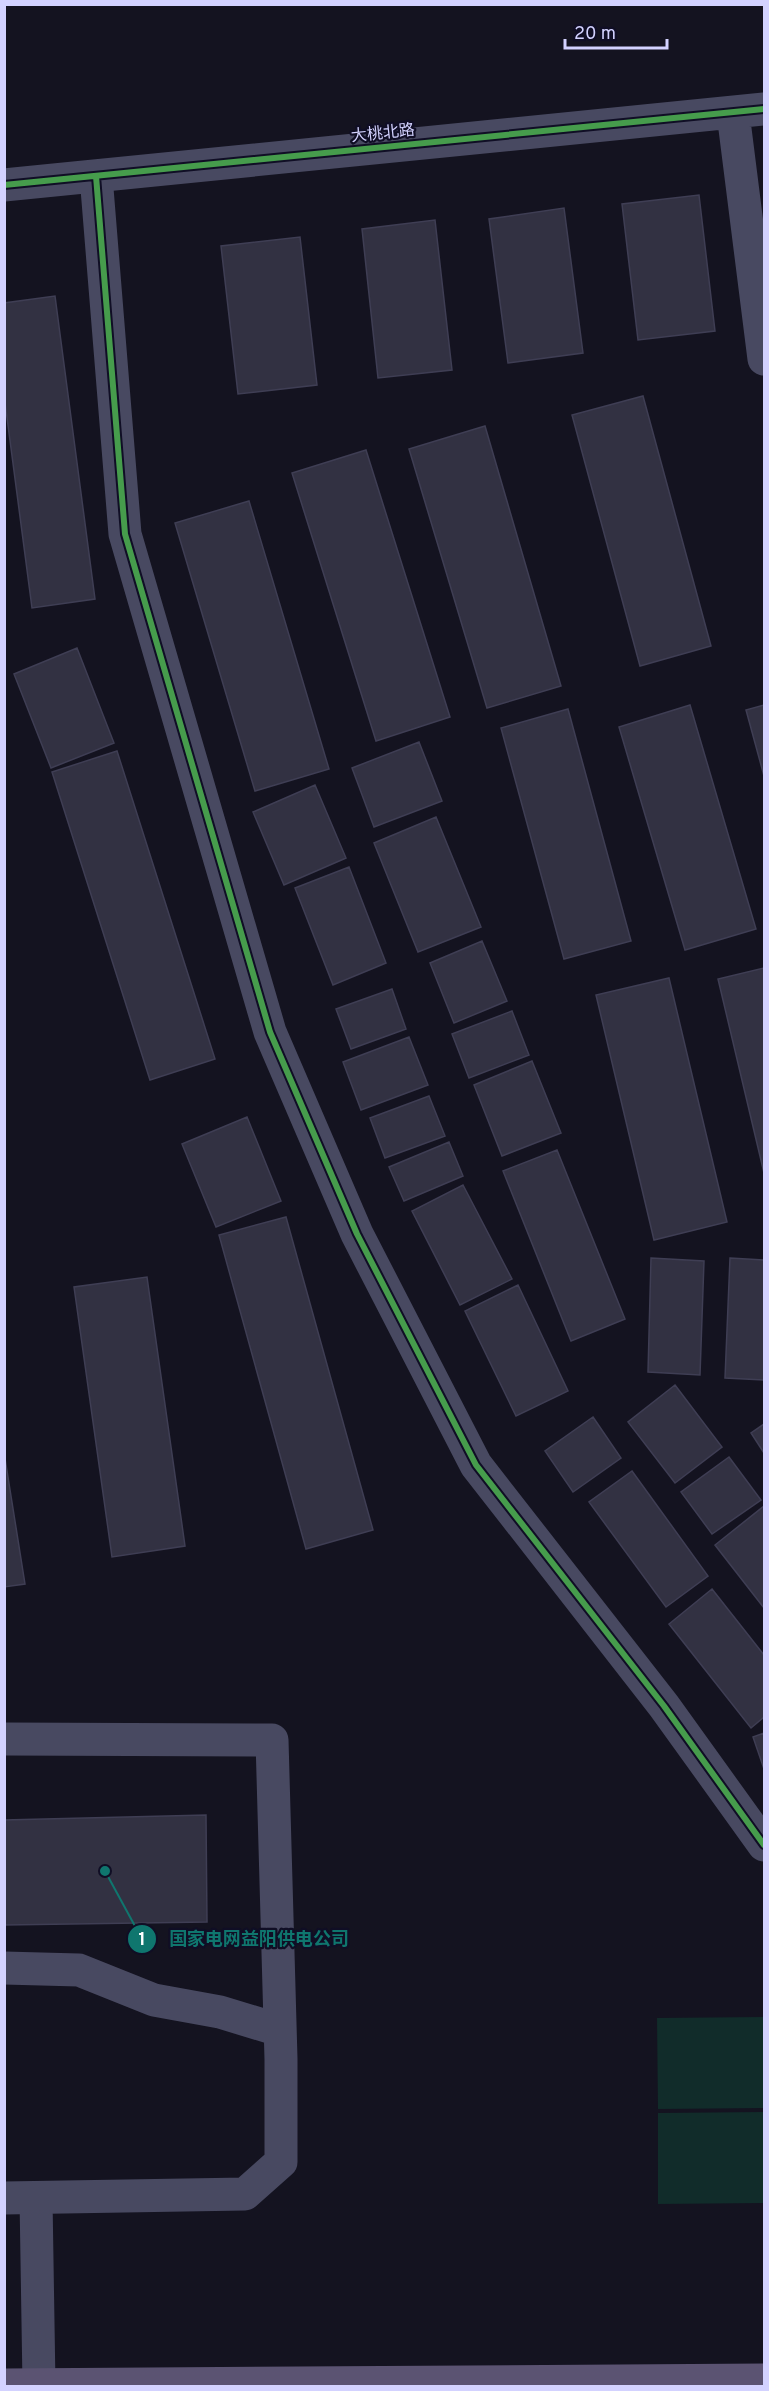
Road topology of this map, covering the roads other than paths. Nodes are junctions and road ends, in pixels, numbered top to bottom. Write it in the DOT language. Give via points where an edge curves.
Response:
graph roads {
  1 [pos="765,109"];
  2 [pos="733,113"];
  3 [pos="96,176"];
  4 [pos="4,185"];
  5 [pos="765,359"];
  6 [pos="4,1739"];
  7 [pos="765,1845"];
  8 [pos="4,1968"];
  9 [pos="279,2030"];
  10 [pos="20,2198"];
  11 [pos="765,2380"];
  12 [pos="4,2385"];
  13 [pos="39,2385"];
  1 -- 2 [label="street, 大桃北路"];
  2 -- 3 [label="street, 大桃北路"];
  2 -- 5 [label="street"];
  3 -- 4 [label="street, 大桃北路"];
  3 -- 7 [label="street" via="125,534 270,1032 357,1234 476,1465 664,1706"];
  6 -- 9 [label="street" via="272,1740"];
  8 -- 9 [label="street" via="79,1970 154,2000 220,2012"];
  9 -- 10 [label="street" via="281,2162 245,2194"];
  10 -- 13 [label="street"];
  11 -- 13 [label="main road"];
  12 -- 13 [label="main road"];
}
